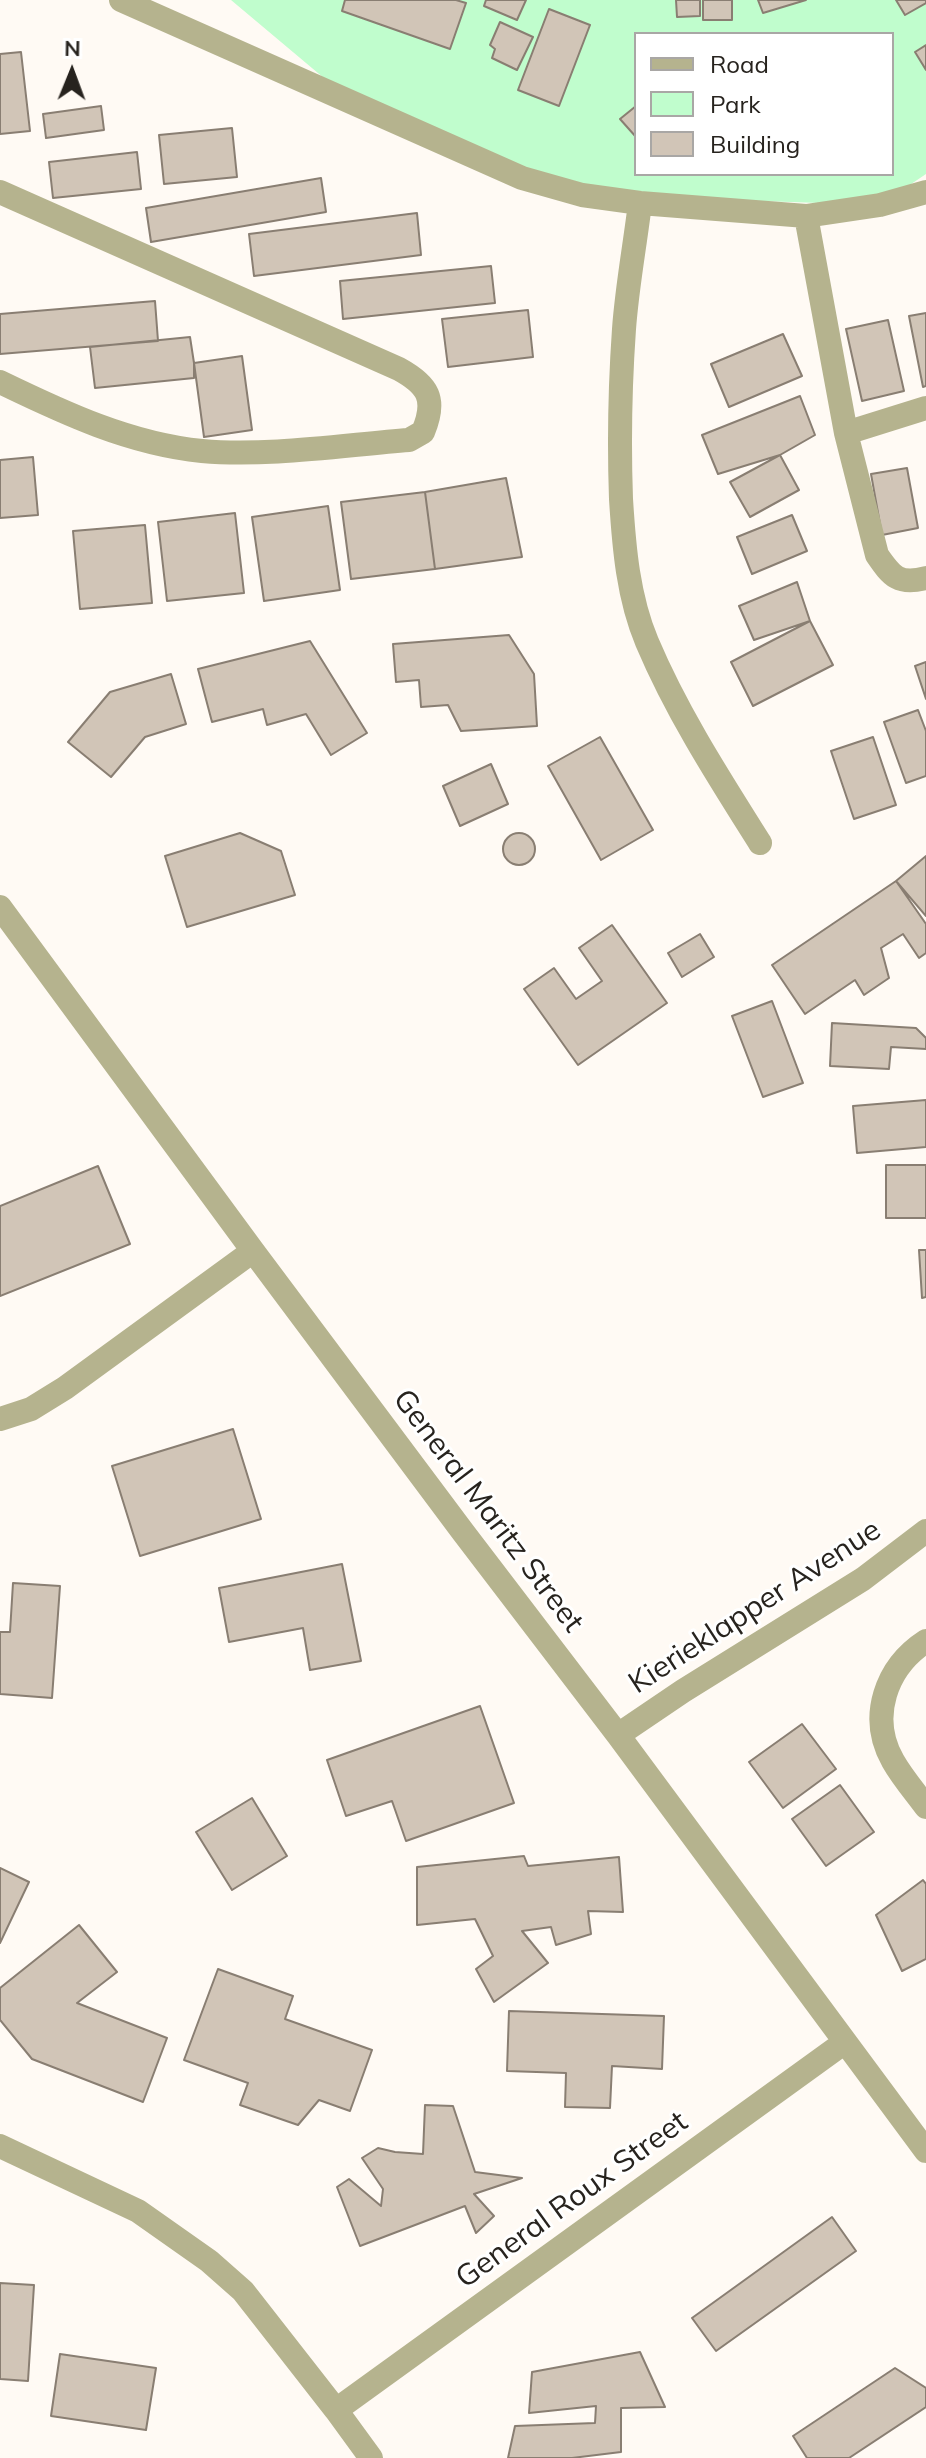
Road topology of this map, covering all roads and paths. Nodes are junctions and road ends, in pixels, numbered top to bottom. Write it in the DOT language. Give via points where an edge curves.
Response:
graph roads {
  1 [pos="121,0"];
  2 [pos="0,192"];
  3 [pos="926,192"];
  4 [pos="640,203"];
  5 [pos="806,216"];
  6 [pos="0,382"];
  7 [pos="926,408"];
  8 [pos="846,433"];
  9 [pos="926,578"];
  10 [pos="760,843"];
  11 [pos="0,907"];
  12 [pos="253,1251"];
  13 [pos="0,1419"];
  14 [pos="926,1531"];
  15 [pos="926,1641"];
  16 [pos="618,1735"];
  17 [pos="926,1807"];
  18 [pos="845,2042"];
  19 [pos="0,2146"];
  20 [pos="926,2151"];
  21 [pos="336,2410"];
  22 [pos="371,2458"];
  1 -- 4 [label="street" via="522,178 582,195"];
  2 -- 6 [label="street" via="399,369 423,384 428,403 423,432 409,440 201,451 105,429"];
  3 -- 5 [label="street"];
  4 -- 5 [label="street"];
  4 -- 10 [label="street" via="624,329 619,458 632,594 646,640 674,698"];
  5 -- 8 [label="street"];
  7 -- 8 [label="street"];
  8 -- 9 [label="street" via="877,555 899,579"];
  11 -- 12 [label="street, General Maritz Street"];
  12 -- 13 [label="street" via="65,1388 31,1409"];
  12 -- 16 [label="street, General Maritz Street"];
  14 -- 16 [label="street, Kierieklapper Avenue" via="863,1579"];
  15 -- 17 [label="street" via="908,1653 893,1675 881,1721 892,1760"];
  16 -- 18 [label="street, General Maritz Street"];
  18 -- 20 [label="street, General Maritz Street"];
  18 -- 21 [label="street, General Roux Street"];
  19 -- 21 [label="street" via="138,2211 209,2261 243,2291"];
  21 -- 22 [label="street"];
}
